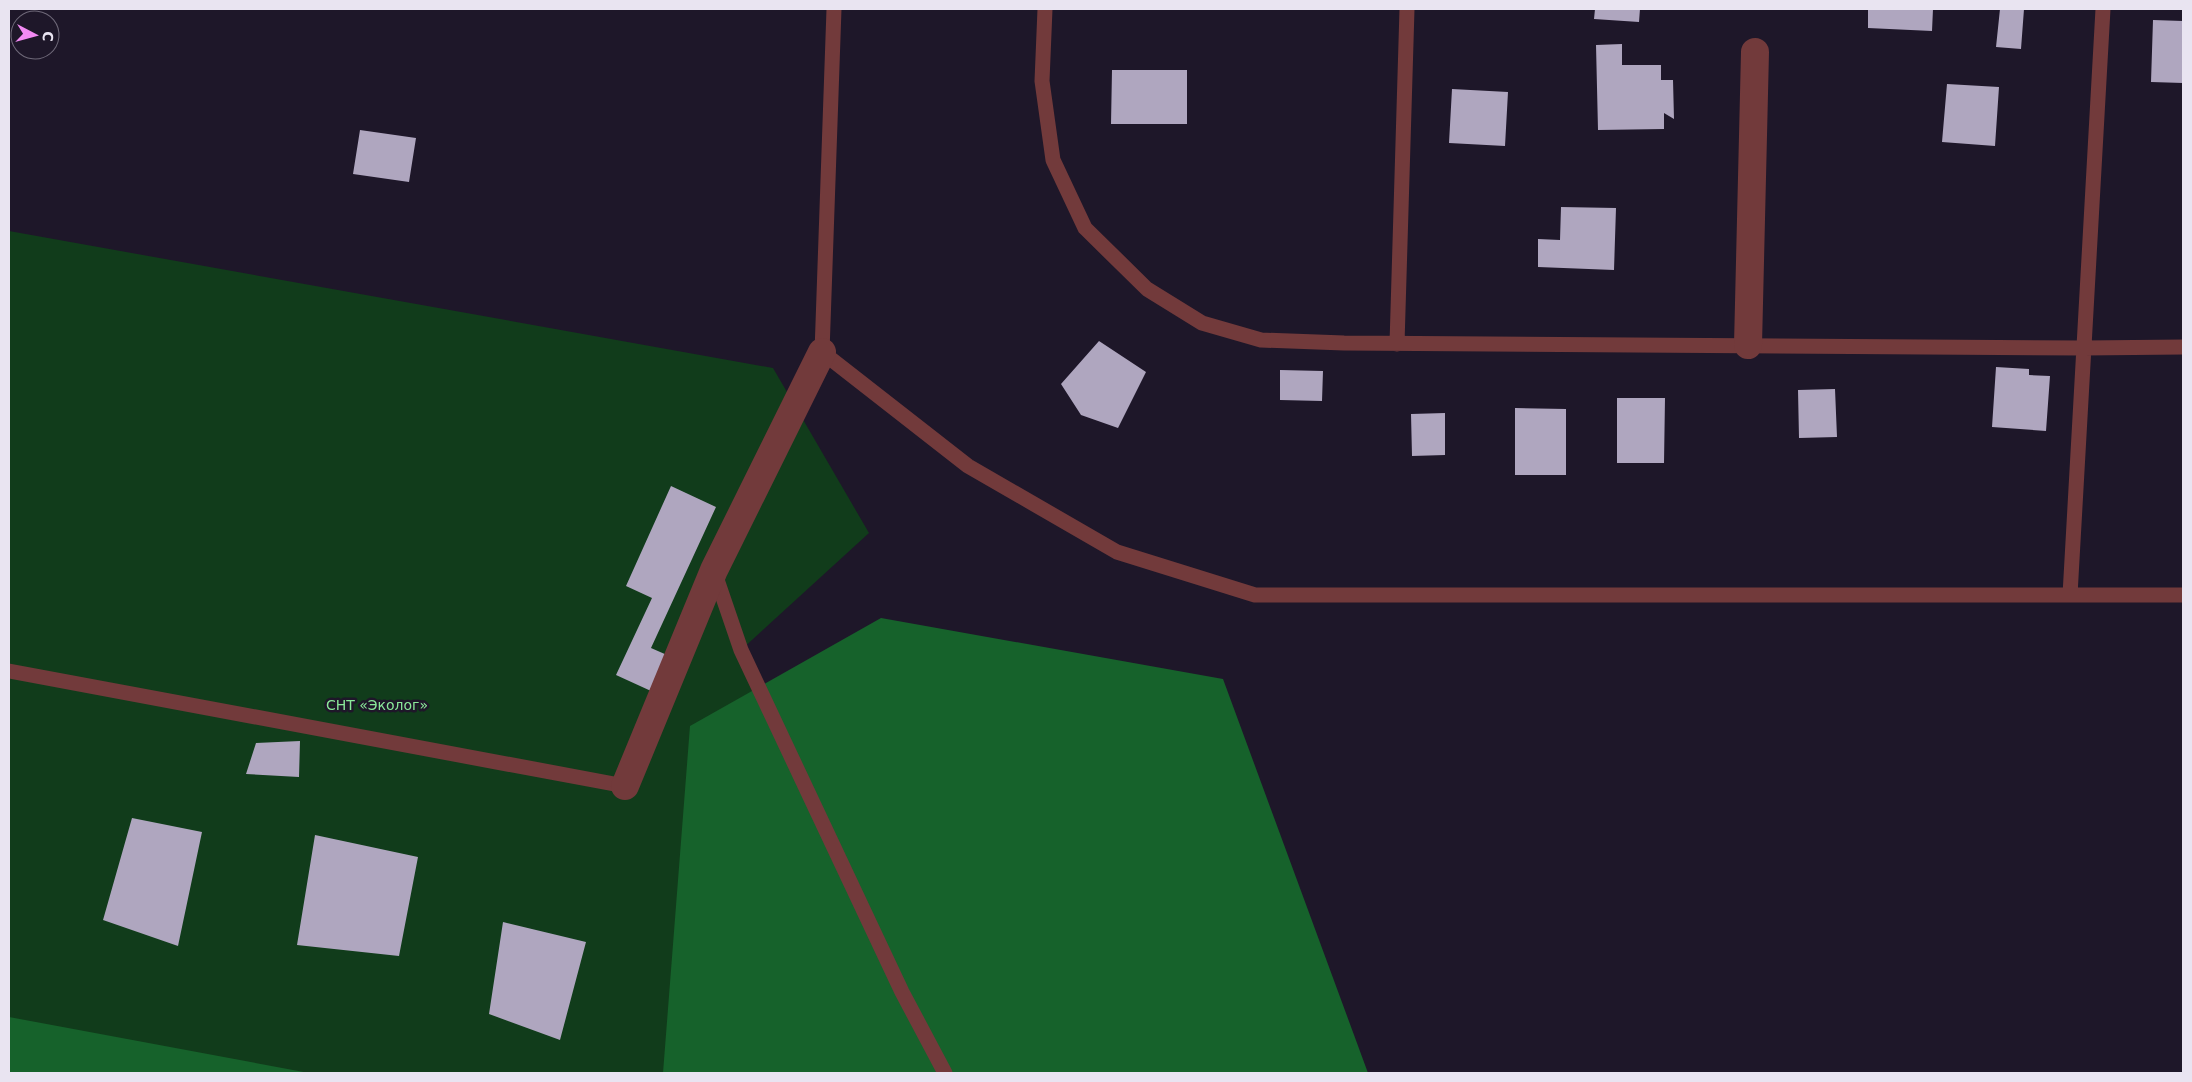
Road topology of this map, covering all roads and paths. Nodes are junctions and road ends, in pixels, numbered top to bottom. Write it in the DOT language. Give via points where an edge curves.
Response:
graph roads {
  1 [pos="834,9"];
  2 [pos="1045,9"];
  3 [pos="1408,9"];
  4 [pos="2103,9"];
  5 [pos="1755,52"];
  6 [pos="1397,344"];
  7 [pos="1748,345"];
  8 [pos="2183,347"];
  9 [pos="2084,348"];
  10 [pos="822,352"];
  11 [pos="714,570"];
  12 [pos="2070,595"];
  13 [pos="2183,595"];
  14 [pos="9,670"];
  15 [pos="625,786"];
  16 [pos="945,1073"];
  1 -- 10 [label="lane"];
  2 -- 6 [label="lane" via="1042,81 1054,160 1085,228 1147,289 1202,322 1261,340"];
  3 -- 6 [label="lane"];
  4 -- 9 [label="lane"];
  5 -- 7 [label="street"];
  6 -- 7 [label="lane"];
  7 -- 9 [label="lane"];
  8 -- 9 [label="lane"];
  9 -- 12 [label="lane"];
  10 -- 11 [label="street"];
  10 -- 12 [label="lane" via="968,466 1117,552 1255,595"];
  11 -- 15 [label="street"];
  11 -- 16 [label="lane" via="741,650 902,992"];
  12 -- 13 [label="lane"];
  14 -- 15 [label="lane"];
}
